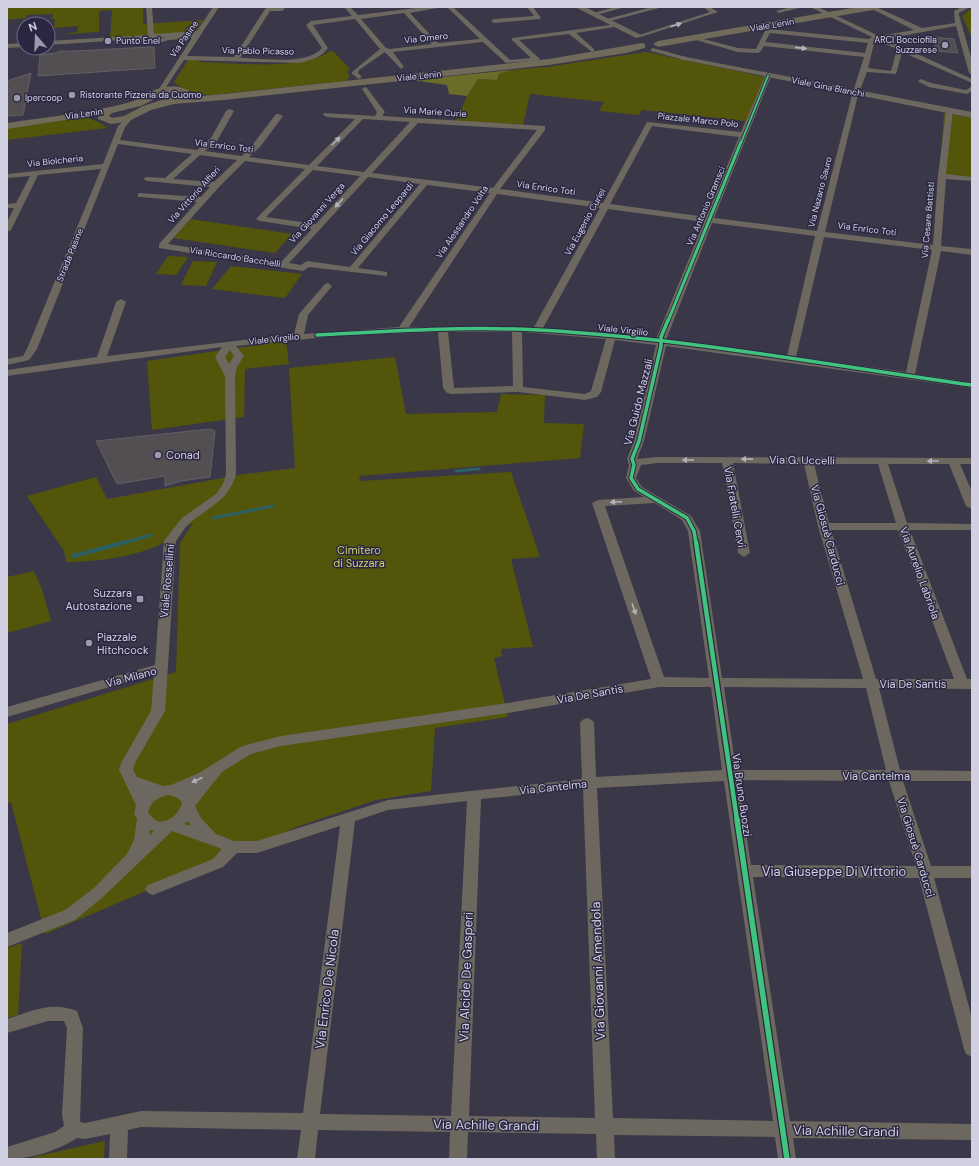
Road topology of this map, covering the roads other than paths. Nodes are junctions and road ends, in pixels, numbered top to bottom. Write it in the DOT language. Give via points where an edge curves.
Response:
graph roads {
  1 [pos="149,7"];
  2 [pos="216,7"];
  3 [pos="347,7"];
  4 [pos="421,7"];
  5 [pos="440,7"];
  6 [pos="450,7"];
  7 [pos="530,7"];
  8 [pos="579,7"];
  9 [pos="622,7"];
  10 [pos="660,7"];
  11 [pos="800,7"];
  12 [pos="813,7"];
  13 [pos="872,7"];
  14 [pos="967,7"];
  15 [pos="282,8"];
  16 [pos="714,8"];
  17 [pos="412,9"];
  18 [pos="779,11"];
  19 [pos="405,12"];
  20 [pos="593,14"];
  21 [pos="829,14"];
  22 [pos="356,17"];
  23 [pos="520,20"];
  24 [pos="606,20"];
  25 [pos="494,21"];
  26 [pos="801,24"];
  27 [pos="958,24"];
  28 [pos="525,25"];
  29 [pos="618,26"];
  30 [pos="531,31"];
  31 [pos="922,31"];
  32 [pos="571,32"];
  33 [pos="795,33"];
  34 [pos="198,35"];
  35 [pos="179,36"];
  36 [pos="537,36"];
  37 [pos="148,37"];
  38 [pos="124,38"];
  39 [pos="875,39"];
  40 [pos="137,40"];
  41 [pos="485,40"];
  42 [pos="699,40"];
  43 [pos="56,42"];
  44 [pos="762,44"];
  45 [pos="651,45"];
  46 [pos="437,46"];
  47 [pos="900,48"];
  48 [pos="387,50"];
  49 [pos="592,50"];
  50 [pos="867,55"];
  51 [pos="182,58"];
  52 [pos="684,58"];
  53 [pos="236,60"];
  54 [pos="401,67"];
  55 [pos="864,70"];
  56 [pos="972,73"];
  57 [pos="768,76"];
  58 [pos="359,77"];
  59 [pos="168,81"];
  60 [pos="921,81"];
  61 [pos="972,82"];
  62 [pos="365,89"];
  63 [pos="182,91"];
  64 [pos="160,92"];
  65 [pos="856,92"];
  66 [pos="211,98"];
  67 [pos="175,100"];
  68 [pos="112,110"];
  69 [pos="230,111"];
  70 [pos="950,111"];
  71 [pos="327,115"];
  72 [pos="972,115"];
  73 [pos="279,116"];
  74 [pos="362,116"];
  75 [pos="378,117"];
  76 [pos="57,118"];
  77 [pos="105,119"];
  78 [pos="128,119"];
  79 [pos="416,120"];
  80 [pos="650,124"];
  81 [pos="7,126"];
  82 [pos="542,128"];
  83 [pos="744,134"];
  84 [pos="118,138"];
  85 [pos="199,152"];
  86 [pos="243,158"];
  87 [pos="105,166"];
  88 [pos="311,167"];
  89 [pos="35,173"];
  90 [pos="366,174"];
  91 [pos="7,176"];
  92 [pos="942,176"];
  93 [pos="147,179"];
  94 [pos="972,179"];
  95 [pos="166,181"];
  96 [pos="425,182"];
  97 [pos="216,185"];
  98 [pos="495,191"];
  99 [pos="141,195"];
  100 [pos="202,200"];
  101 [pos="20,205"];
  102 [pos="7,206"];
  103 [pos="605,206"];
  104 [pos="708,220"];
  105 [pos="318,228"];
  106 [pos="7,230"];
  107 [pos="820,234"];
  108 [pos="162,246"];
  109 [pos="937,248"];
  110 [pos="972,252"];
  111 [pos="307,264"];
  112 [pos="283,265"];
  113 [pos="352,270"];
  114 [pos="384,274"];
  115 [pos="328,286"];
  116 [pos="121,302"];
  117 [pos="402,330"];
  118 [pos="443,330"];
  119 [pos="517,330"];
  120 [pos="538,330"];
  121 [pos="298,337"];
  122 [pos="611,337"];
  123 [pos="280,339"];
  124 [pos="661,342"];
  125 [pos="148,343"];
  126 [pos="230,344"];
  127 [pos="170,351"];
  128 [pos="153,353"];
  129 [pos="791,358"];
  130 [pos="101,360"];
  131 [pos="222,361"];
  132 [pos="7,362"];
  133 [pos="237,362"];
  134 [pos="7,374"];
  135 [pos="230,376"];
  136 [pos="910,376"];
  137 [pos="972,385"];
  138 [pos="518,390"];
  139 [pos="727,460"];
  140 [pos="808,460"];
  141 [pos="882,461"];
  142 [pos="972,461"];
  143 [pos="954,462"];
  144 [pos="634,465"];
  145 [pos="655,500"];
  146 [pos="972,506"];
  147 [pos="824,526"];
  148 [pos="903,527"];
  149 [pos="972,527"];
  150 [pos="744,553"];
  151 [pos="161,668"];
  152 [pos="658,682"];
  153 [pos="870,683"];
  154 [pos="716,684"];
  155 [pos="967,684"];
  156 [pos="7,712"];
  157 [pos="587,723"];
  158 [pos="218,768"];
  159 [pos="730,775"];
  160 [pos="894,776"];
  161 [pos="972,776"];
  162 [pos="132,781"];
  163 [pos="591,783"];
  164 [pos="168,790"];
  165 [pos="474,795"];
  166 [pos="189,805"];
  167 [pos="143,812"];
  168 [pos="348,818"];
  169 [pos="170,825"];
  170 [pos="211,838"];
  171 [pos="233,847"];
  172 [pos="133,858"];
  173 [pos="744,871"];
  174 [pos="925,871"];
  175 [pos="972,872"];
  176 [pos="153,889"];
  177 [pos="7,940"];
  178 [pos="7,1026"];
  179 [pos="972,1049"];
  180 [pos="310,1122"];
  181 [pos="119,1124"];
  182 [pos="459,1124"];
  183 [pos="604,1127"];
  184 [pos="75,1129"];
  185 [pos="782,1130"];
  186 [pos="972,1132"];
  187 [pos="7,1156"];
  188 [pos="118,1159"];
  189 [pos="306,1159"];
  190 [pos="458,1159"];
  191 [pos="606,1159"];
  192 [pos="787,1159"];
  1 -- 37 [label="street"];
  2 -- 34 [label="street, Via Pasine"];
  3 -- 22 [label="street"];
  4 -- 17 [label="street, Via Pablo Picasso"];
  5 -- 17 [label="street, Via Pablo Picasso"];
  6 -- 41 [label="street"];
  7 -- 23 [label="street" via="538,18"];
  8 -- 20 [label="street"];
  9 -- 20 [label="street"];
  10 -- 24 [label="street"];
  11 -- 18 [label="street"];
  12 -- 21 [label="street"];
  13 -- 21 [label="main road, Viale Lenin"];
  13 -- 31 [label="street"];
  14 -- 27 [label="street" via="956,12"];
  15 -- 53 [label="street" via="268,10"];
  45 -- 16 [label="street, one-way"];
  17 -- 19 [label="street, Via Pablo Picasso"];
  17 -- 22 [label="street, Via Pablo Picasso"];
  19 -- 22 [label="street, Via Pablo Picasso"];
  19 -- 46 [label="street"];
  20 -- 24 [label="street"];
  21 -- 39 [label="street"];
  21 -- 45 [label="main road, Viale Lenin"];
  22 -- 48 [label="street"];
  22 -- 53 [label="street, Via Pablo Picasso" via="309,25 325,48 323,52 308,59"];
  23 -- 25 [label="street"];
  23 -- 28 [label="street"];
  24 -- 29 [label="street"];
  26 -- 33 [label="street"];
  27 -- 31 [label="street"];
  27 -- 56 [label="street"];
  29 -- 32 [label="street"];
  29 -- 45 [label="street"];
  30 -- 36 [label="street"];
  31 -- 39 [label="street"];
  32 -- 36 [label="street"];
  32 -- 49 [label="street"];
  33 -- 39 [label="street"];
  33 -- 44 [label="street" via="768,31"];
  34 -- 35 [label="street"];
  34 -- 51 [label="street, Via Pasine"];
  35 -- 37 [label="street"];
  35 -- 40 [label="street" via="152,43"];
  36 -- 41 [label="street" via="514,39 537,59 508,62"];
  37 -- 38 [label="street"];
  37 -- 40 [label="street"];
  38 -- 40 [label="street"];
  38 -- 43 [label="street"];
  39 -- 47 [label="street"];
  39 -- 50 [label="street, Via Nazario Sauro"];
  41 -- 46 [label="street, Via Omero"];
  42 -- 44 [label="street" via="738,50 758,51"];
  44 -- 50 [label="street, one-way"];
  45 -- 52 [label="street"];
  45 -- 66 [label="main road, Viale Lenin" via="549,62"];
  46 -- 48 [label="street, Via Omero"];
  47 -- 55 [label="street" via="894,73"];
  47 -- 61 [label="street"];
  48 -- 54 [label="street, Via Omero"];
  48 -- 58 [label="street" via="357,69 354,73"];
  50 -- 55 [label="street, Via Nazario Sauro"];
  51 -- 53 [label="street, Via Pablo Picasso"];
  51 -- 59 [label="street, Via Pasine"];
  52 -- 57 [label="street, Viale Gina Bianchi"];
  55 -- 65 [label="street, Via Nazario Sauro"];
  57 -- 65 [label="street, Viale Gina Bianchi"];
  57 -- 83 [label="street, Via Antonio Gramsci"];
  59 -- 63 [label="street" via="171,86"];
  59 -- 64 [label="street, Via Pasine"];
  60 -- 61 [label="street" via="929,85 967,92"];
  62 -- 75 [label="street" via="380,112"];
  63 -- 64 [label="main road"];
  63 -- 66 [label="main road"];
  63 -- 67 [label="main road" via="186,96"];
  64 -- 68 [label="main road, Via Lenin" via="144,101"];
  65 -- 70 [label="street, Viale Gina Bianchi"];
  65 -- 107 [label="street, Via Nazario Sauro"];
  66 -- 67 [label="main road"];
  67 -- 78 [label="main road" via="148,108"];
  68 -- 76 [label="main road, Via Lenin"];
  68 -- 77 [label="main road" via="102,115"];
  69 -- 85 [label="street" via="214,139"];
  70 -- 72 [label="street, Viale Gina Bianchi"];
  70 -- 92 [label="street, Via Cesare Battisti"];
  71 -- 74 [label="street, Via Marie Curie"];
  73 -- 86 [label="street, Via Vittorio Alfieri" via="257,145"];
  74 -- 75 [label="street, Via Marie Curie"];
  88 -- 74 [label="street, one-way"];
  75 -- 79 [label="street, Via Marie Curie"];
  76 -- 77 [label="main road, Via Lenin" via="90,116"];
  76 -- 81 [label="main road, Via Lenin"];
  77 -- 78 [label="main road, Via Lenin"];
  77 -- 84 [label="street" via="115,126"];
  78 -- 84 [label="street, Strada Pasine" via="123,124"];
  79 -- 82 [label="street, Via Marie Curie"];
  79 -- 90 [label="street, Via Giovanni Verga"];
  80 -- 83 [label="street, Piazzale Marco Polo"];
  80 -- 103 [label="street, Via Eugenio Curiel"];
  82 -- 98 [label="street, Via Alessandro Volta"];
  83 -- 104 [label="street, Via Antonio Gramsci"];
  84 -- 85 [label="street, Via Enrico Toti"];
  84 -- 87 [label="street, Strada Pasine"];
  85 -- 86 [label="street, Via Enrico Toti"];
  85 -- 95 [label="street"];
  86 -- 88 [label="street, Via Enrico Toti"];
  86 -- 97 [label="street, Via Vittorio Alfieri"];
  87 -- 89 [label="street, Via Biolcheria"];
  87 -- 132 [label="street, Strada Pasine" via="29,355"];
  88 -- 90 [label="street, Via Enrico Toti"];
  88 -- 105 [label="street" via="260,219"];
  89 -- 91 [label="street, Via Biolcheria"];
  89 -- 101 [label="street"];
  90 -- 96 [label="street, Via Enrico Toti"];
  90 -- 105 [label="street, Via Giovanni Verga, one-way"];
  92 -- 94 [label="street"];
  92 -- 109 [label="street, Via Cesare Battisti"];
  93 -- 95 [label="street"];
  95 -- 97 [label="street"];
  96 -- 98 [label="street, Via Enrico Toti"];
  96 -- 113 [label="street, Via Giacomo Leopardi"];
  97 -- 100 [label="street, Via Vittorio Alfieri"];
  98 -- 103 [label="street, Via Enrico Toti"];
  98 -- 117 [label="street, Via Alessandro Volta"];
  99 -- 100 [label="street"];
  100 -- 108 [label="street, Via Vittorio Alfieri"];
  101 -- 102 [label="street"];
  101 -- 106 [label="street"];
  103 -- 104 [label="street, Via Enrico Toti"];
  103 -- 120 [label="street, Via Eugenio Curiel"];
  104 -- 107 [label="street, Via Enrico Toti"];
  104 -- 124 [label="street, Via Antonio Gramsci"];
  105 -- 112 [label="street, Via Giovanni Verga"];
  107 -- 109 [label="street, Via Enrico Toti"];
  107 -- 129 [label="street, Via Nazario Sauro"];
  108 -- 112 [label="street, Via Riccardo Bacchelli"];
  109 -- 110 [label="street, Via Enrico Toti"];
  109 -- 136 [label="street, Via Cesare Battisti"];
  111 -- 112 [label="street, Via Riccardo Bacchelli" via="303,268"];
  111 -- 113 [label="street, Via Giacomo Leopardi"];
  113 -- 114 [label="street"];
  115 -- 121 [label="street" via="304,314"];
  116 -- 130 [label="street"];
  117 -- 118 [label="street, Viale Virgilio"];
  117 -- 121 [label="street, Viale Virgilio"];
  118 -- 119 [label="street, Viale Virgilio"];
  118 -- 138 [label="street" via="448,388 451,391"];
  119 -- 120 [label="street, Viale Virgilio"];
  119 -- 138 [label="street"];
  120 -- 122 [label="street, Viale Virgilio"];
  121 -- 123 [label="street, Viale Virgilio"];
  122 -- 124 [label="street, Viale Virgilio"];
  122 -- 138 [label="street" via="593,395 585,397"];
  123 -- 126 [label="street, Viale Virgilio"];
  123 -- 133 [label="street" via="260,345"];
  124 -- 129 [label="street, Viale Virgilio"];
  124 -- 144 [label="street, Via Guido Mazzali" via="639,441 632,459"];
  125 -- 128 [label="street"];
  126 -- 127 [label="street, Viale Virgilio"];
  126 -- 131 [label="street" via="220,357"];
  126 -- 133 [label="street" via="239,353"];
  127 -- 128 [label="street, Viale Virgilio"];
  127 -- 131 [label="street" via="192,352"];
  128 -- 130 [label="street, Viale Virgilio"];
  129 -- 136 [label="street, Viale Virgilio"];
  130 -- 134 [label="street, Viale Virgilio"];
  131 -- 135 [label="street"];
  133 -- 135 [label="street"];
  135 -- 151 [label="street, Viale Rossellini" via="232,474 220,496 186,520 170,541"];
  136 -- 137 [label="street, Viale Virgilio"];
  140 -- 139 [label="street, Via G. Uccelli, one-way"];
  139 -- 144 [label="street, Via G. Uccelli, one-way" via="657,460 638,462"];
  139 -- 150 [label="street, Via Fratelli Cervi"];
  140 -- 141 [label="street, Via G. Uccelli"];
  140 -- 147 [label="street, Via Giosuè Carducci"];
  143 -- 141 [label="street, Via G. Uccelli, one-way"];
  141 -- 148 [label="street, Via Aurelio Labriola"];
  142 -- 143 [label="street, Via G. Uccelli"];
  143 -- 146 [label="street"];
  144 -- 145 [label="street, Via Bruno Buozzi" via="631,478 634,485"];
  145 -- 152 [label="street, one-way" via="598,503"];
  145 -- 154 [label="street, Via Bruno Buozzi" via="682,514 694,531"];
  147 -- 148 [label="street"];
  147 -- 153 [label="street, Via Giosuè Carducci"];
  148 -- 149 [label="street"];
  148 -- 155 [label="street, Via Aurelio Labriola"];
  151 -- 156 [label="street, Via Milano"];
  151 -- 162 [label="street, Via Milano" via="158,710 126,770"];
  152 -- 154 [label="street, Via De Santis"];
  152 -- 158 [label="street, Via De Santis" via="508,708 281,741 247,750"];
  153 -- 154 [label="street, Via De Santis"];
  153 -- 155 [label="street, Via De Santis"];
  153 -- 160 [label="street, Via Giosuè Carducci"];
  154 -- 159 [label="street, Via Bruno Buozzi"];
  157 -- 163 [label="street, Via Giovanni Amendola"];
  158 -- 164 [label="street, Via De Santis, one-way" via="204,777"];
  158 -- 166 [label="street"];
  159 -- 160 [label="street, Via Cantelma"];
  159 -- 163 [label="street, Via Cantelma"];
  159 -- 173 [label="street, Via Bruno Buozzi"];
  160 -- 161 [label="street, Via Cantelma"];
  160 -- 174 [label="street, Via Giosuè Carducci"];
  162 -- 164 [label="street"];
  162 -- 167 [label="street"];
  163 -- 165 [label="street, Via Cantelma"];
  163 -- 183 [label="street, Via Giovanni Amendola"];
  164 -- 166 [label="street" via="183,793"];
  164 -- 167 [label="street" via="148,797"];
  165 -- 168 [label="street, Via Cantelma" via="388,805"];
  165 -- 182 [label="street, Via Alcide De Gasperi"];
  166 -- 169 [label="street" via="182,818"];
  166 -- 170 [label="street" via="195,822"];
  167 -- 169 [label="street" via="156,826"];
  167 -- 172 [label="street" via="141,840"];
  168 -- 171 [label="street, Via Cantelma" via="257,847"];
  168 -- 180 [label="street, Via Enrico De Nicola"];
  169 -- 170 [label="street"];
  169 -- 172 [label="street"];
  170 -- 171 [label="street"];
  171 -- 176 [label="street" via="218,863"];
  172 -- 177 [label="street" via="70,915"];
  173 -- 174 [label="street, Via Giuseppe Di Vittorio"];
  173 -- 185 [label="street, Via Bruno Buozzi"];
  174 -- 175 [label="street, Via Giuseppe Di Vittorio"];
  174 -- 179 [label="street, Via Giosuè Carducci"];
  178 -- 184 [label="street" via="58,1012 71,1016 76,1028 71,1114 71,1123"];
  180 -- 181 [label="street, Via Achille Grandi" via="141,1119"];
  180 -- 182 [label="street, Via Achille Grandi"];
  180 -- 189 [label="street, Via Enrico De Nicola"];
  181 -- 184 [label="street, Via Achille Grandi" via="85,1131"];
  181 -- 188 [label="street"];
  182 -- 183 [label="street, Via Achille Grandi"];
  182 -- 190 [label="street, Via Alcide De Gasperi"];
  183 -- 185 [label="street, Via Achille Grandi"];
  183 -- 191 [label="street, Via Giovanni Amendola"];
  184 -- 187 [label="street" via="60,1139"];
  185 -- 186 [label="street, Via Achille Grandi"];
  185 -- 192 [label="street, Via Bruno Buozzi"];
}
